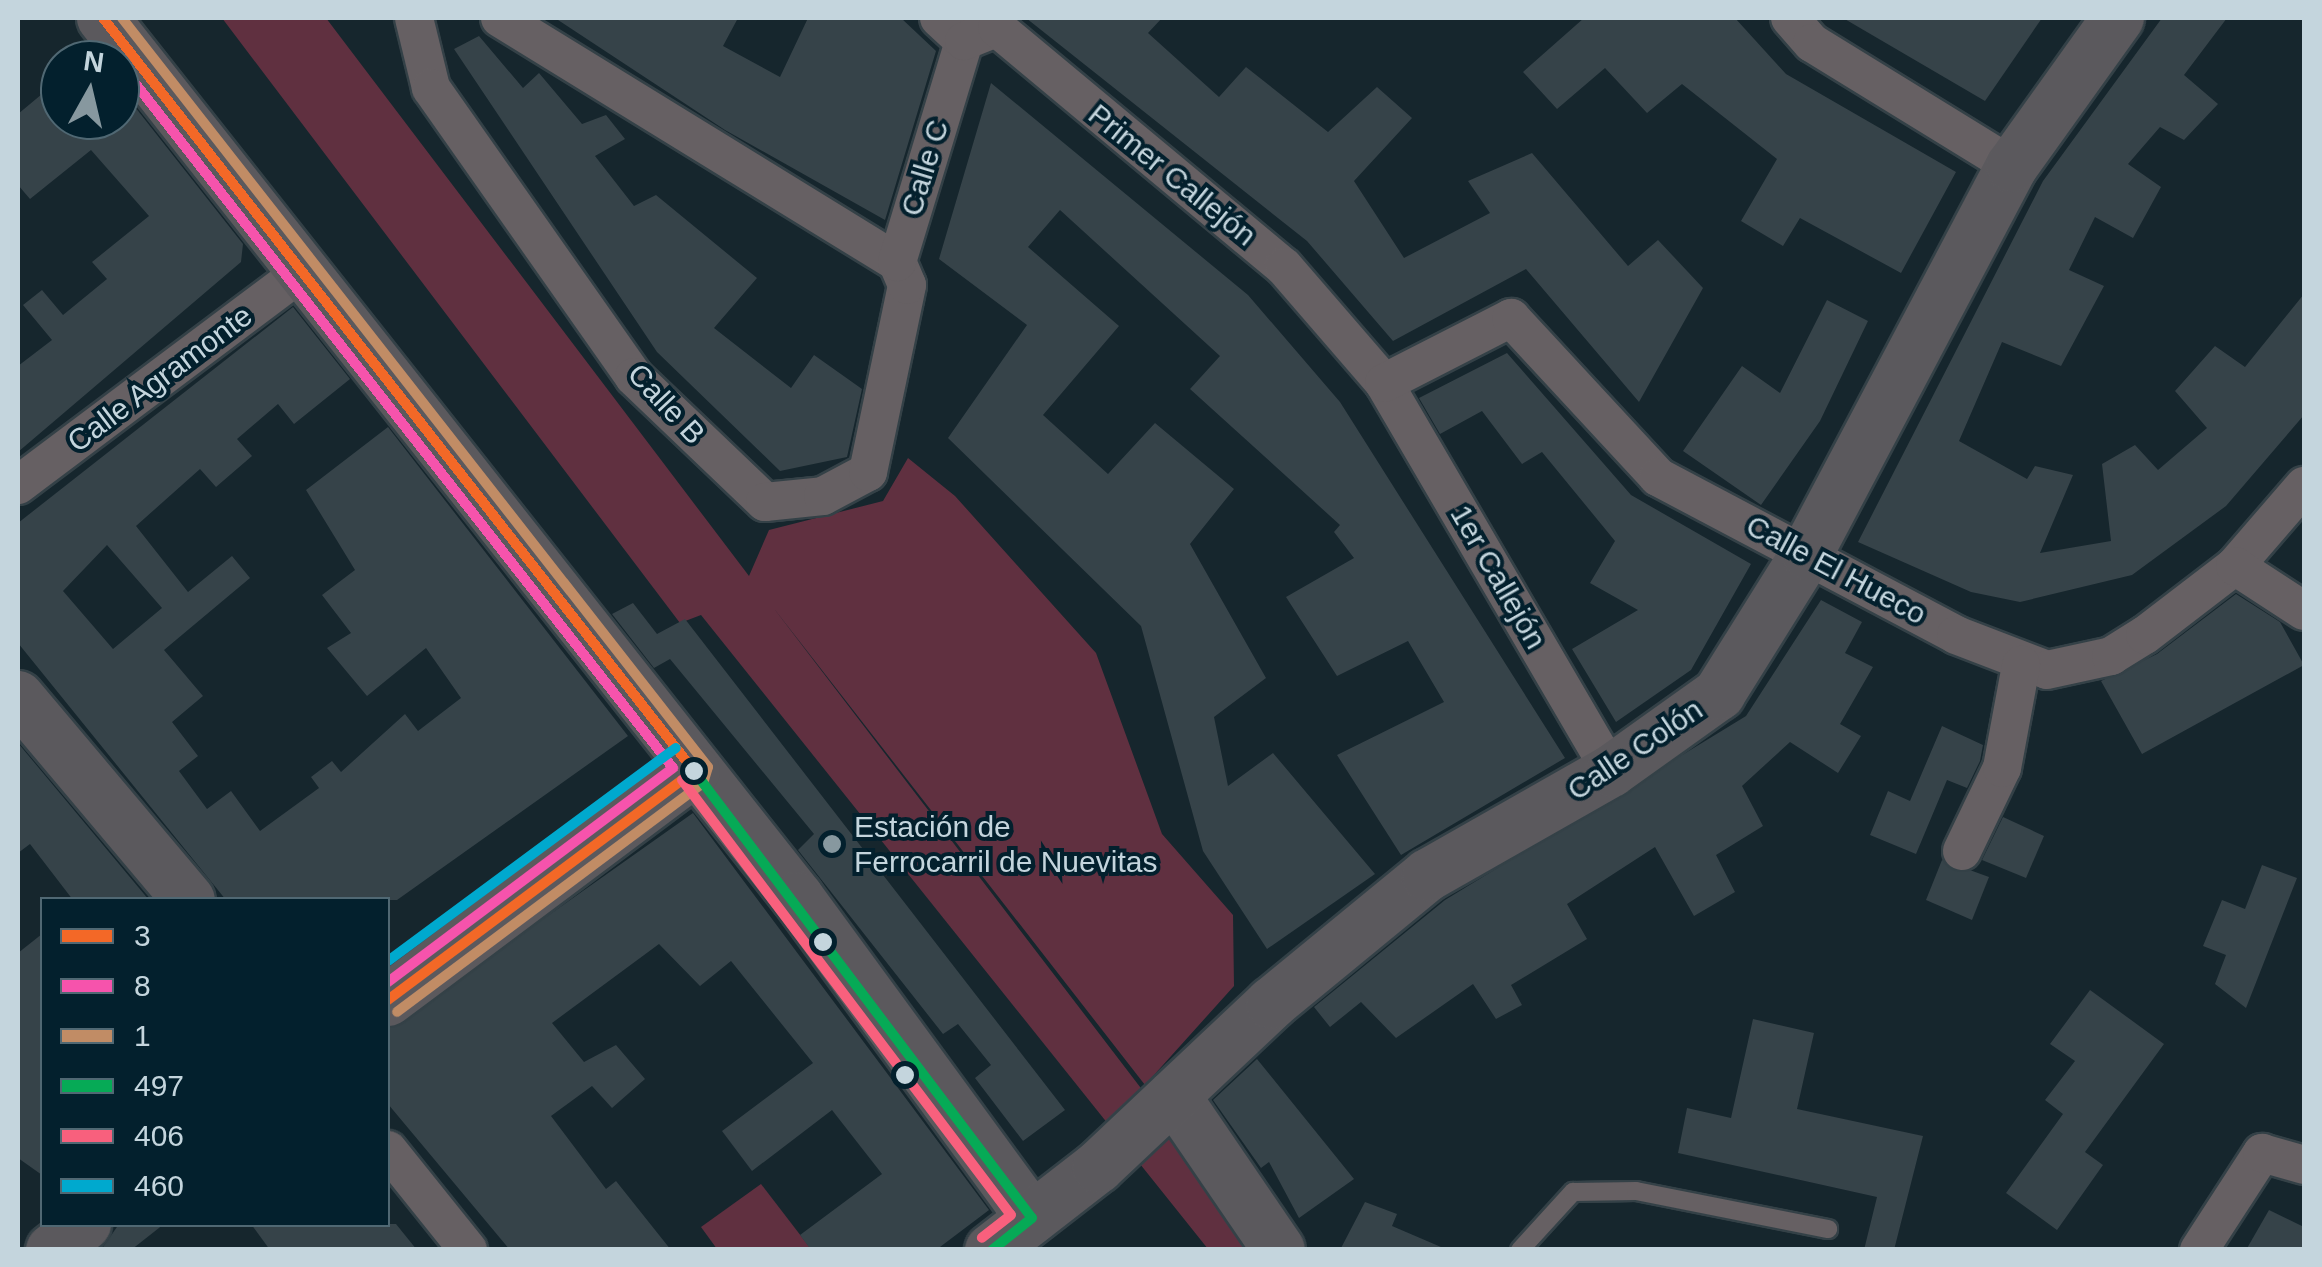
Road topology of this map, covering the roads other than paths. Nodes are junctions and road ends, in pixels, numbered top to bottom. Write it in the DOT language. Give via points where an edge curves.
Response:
graph roads {
  1 [pos="103,18"];
  2 [pos="414,18"];
  3 [pos="500,18"];
  4 [pos="1790,18"];
  5 [pos="2118,18"];
  6 [pos="977,26"];
  7 [pos="2012,166"];
  8 [pos="882,253"];
  9 [pos="302,272"];
  10 [pos="1384,383"];
  11 [pos="18,485"];
  12 [pos="2304,486"];
  13 [pos="1807,553"];
  14 [pos="2235,566"];
  15 [pos="2304,611"];
  16 [pos="2021,665"];
  17 [pos="18,697"];
  18 [pos="685,760"];
  19 [pos="1611,771"];
  20 [pos="1962,851"];
  21 [pos="186,897"];
  22 [pos="390,960"];
  23 [pos="390,998"];
  24 [pos="1174,1096"];
  25 [pos="390,1152"];
  26 [pos="2304,1165"];
  27 [pos="40,1218"];
  28 [pos="1032,1218"];
  29 [pos="81,1227"];
  30 [pos="1828,1229"];
  31 [pos="18,1234"];
  32 [pos="52,1250"];
  33 [pos="468,1250"];
  34 [pos="991,1250"];
  35 [pos="1279,1250"];
  36 [pos="1520,1250"];
  37 [pos="2199,1250"];
  1 -- 9 [label="street"];
  2 -- 8 [label="street, Calle B" via="432,88 634,377 765,502 824,496 868,472 907,285"];
  3 -- 8 [label="street"];
  4 -- 7 [label="street" via="1812,44"];
  5 -- 7 [label="street, Calle Colón"];
  6 -- 8 [label="street, Calle C"];
  6 -- 10 [label="street, Primer Callejón" via="1284,267"];
  7 -- 13 [label="street, Calle Colón"];
  9 -- 11 [label="street, Calle Agramonte"];
  9 -- 18 [label="street"];
  10 -- 13 [label="street, Calle El Hueco" via="1511,318 1658,477"];
  10 -- 19 [label="street, 1er Callejón"];
  12 -- 14 [label="street, Calle El Hueco"];
  13 -- 16 [label="street, Calle El Hueco"];
  13 -- 19 [label="street, Calle Colón" via="1719,694"];
  14 -- 15 [label="street"];
  14 -- 16 [label="street, Calle El Hueco" via="2111,656 2074,668"];
  16 -- 20 [label="street" via="2002,768"];
  17 -- 21 [label="street"];
  18 -- 22 [label="street"];
  18 -- 23 [label="street"];
  18 -- 28 [label="street"];
  19 -- 24 [label="street, Calle Colón" via="1428,874"];
  24 -- 28 [label="street, Calle Colón"];
  24 -- 35 [label="street"];
  25 -- 33 [label="street"];
  26 -- 37 [label="street" via="2262,1152"];
  27 -- 31 [label="street"];
  28 -- 34 [label="street, Calle Colón"];
  29 -- 32 [label="street"];
  30 -- 36 [label="lane" via="1636,1191 1572,1192"];
}
